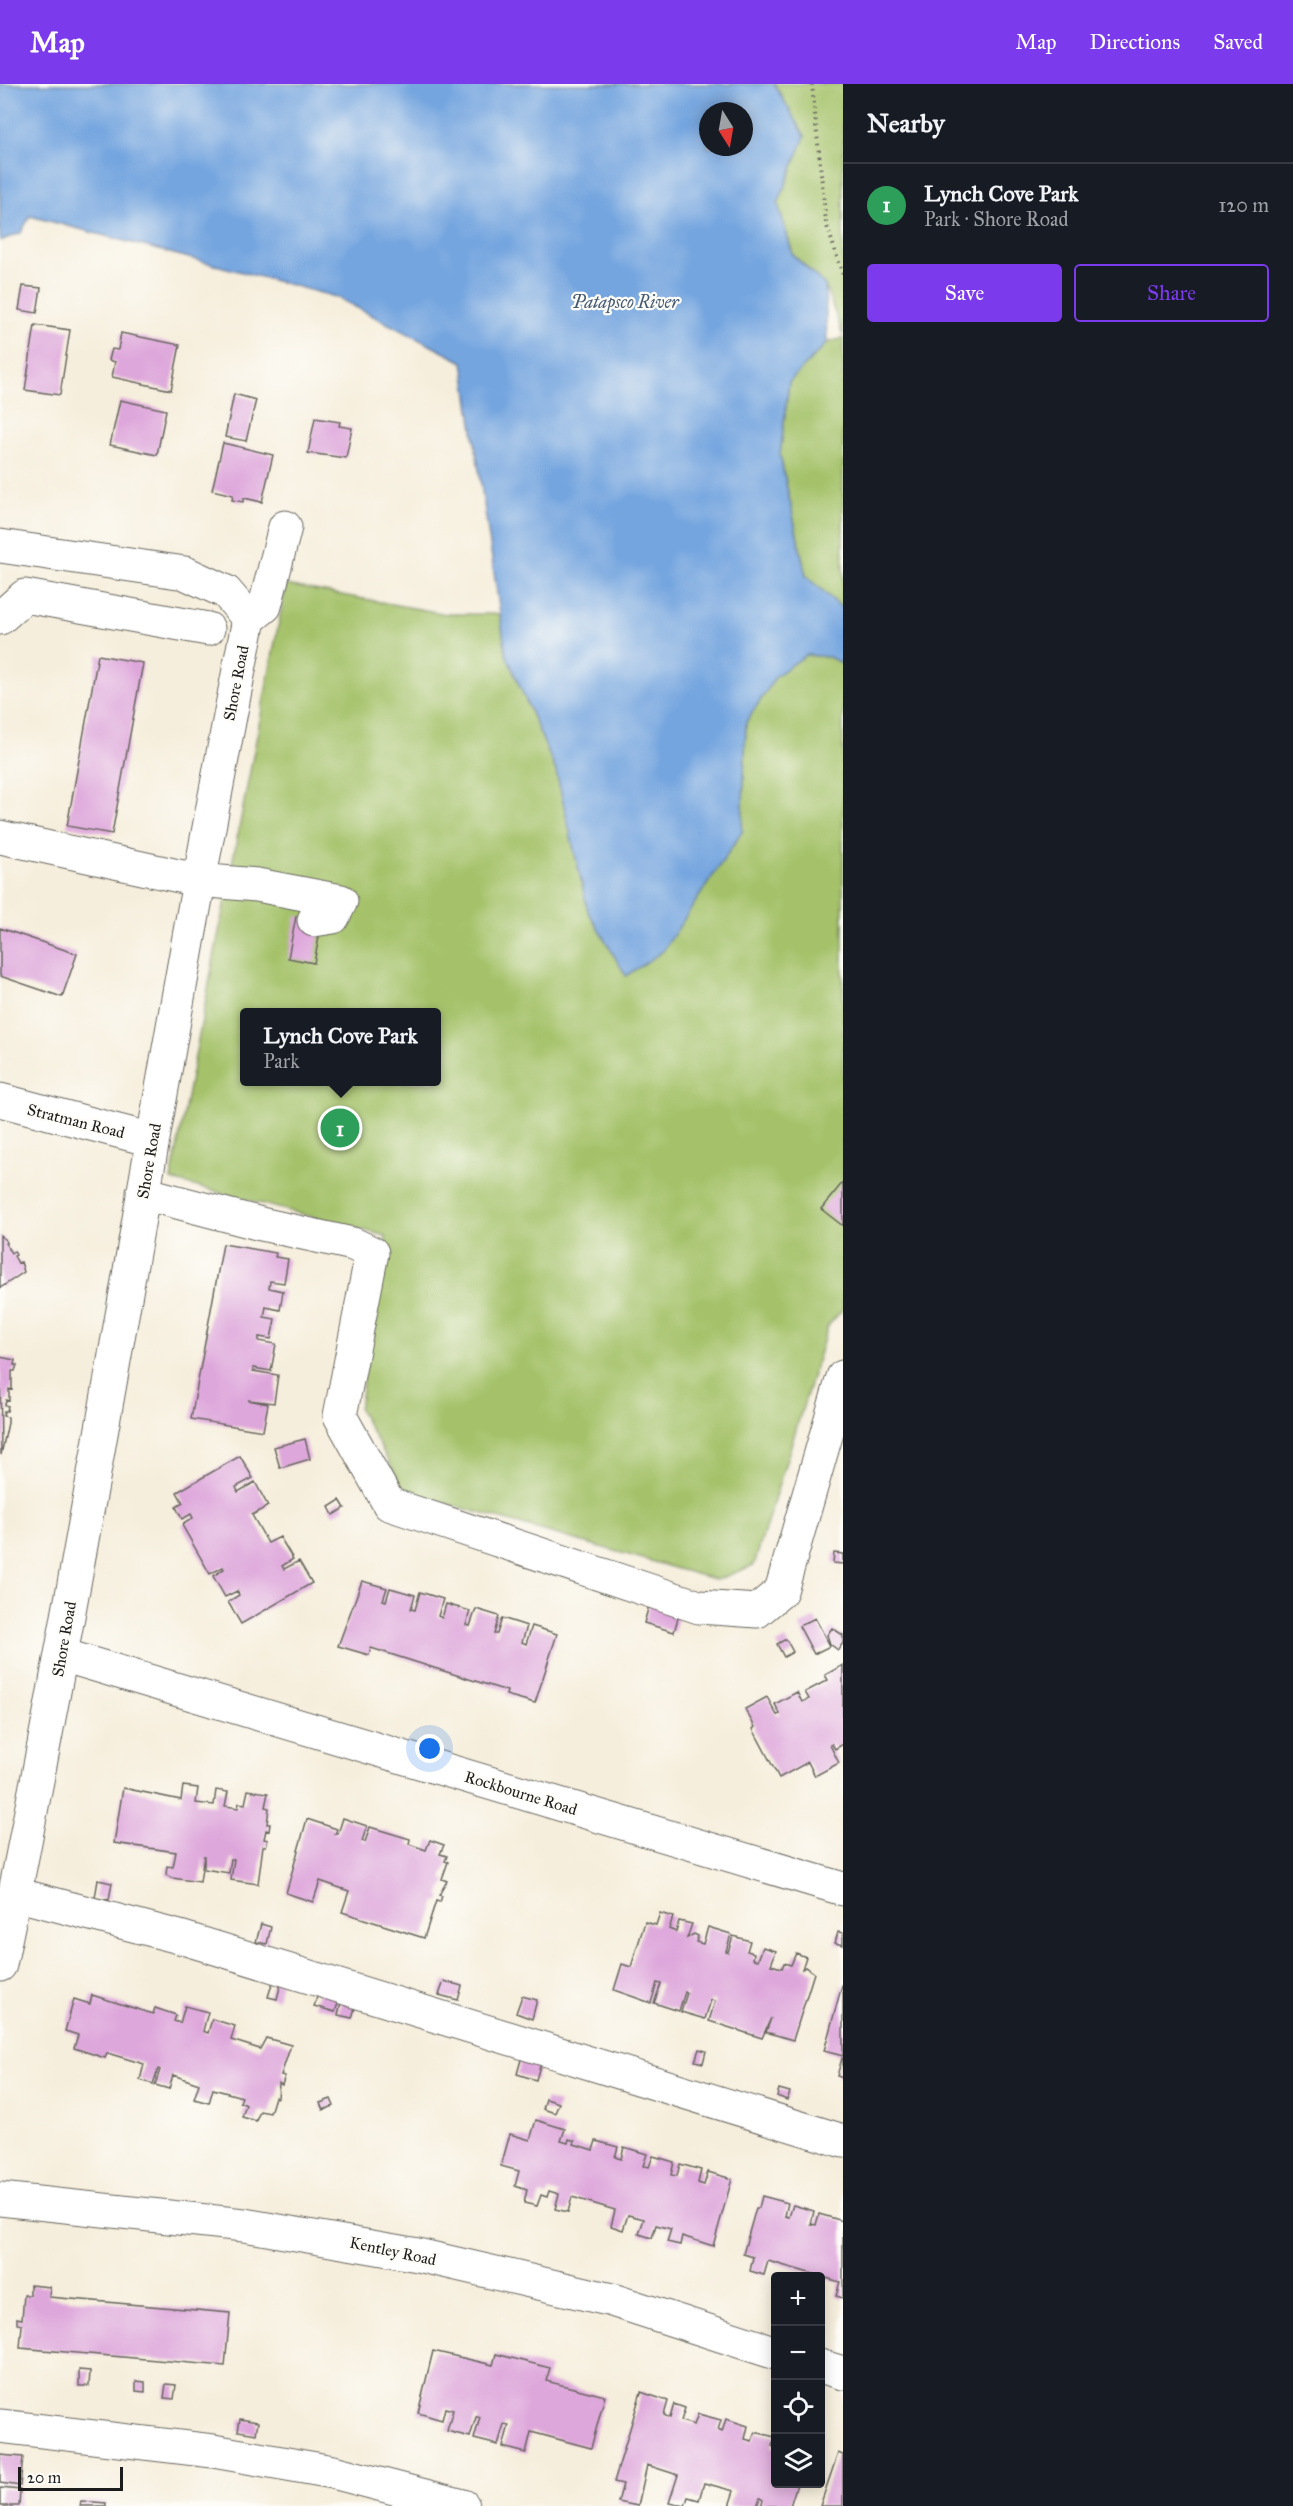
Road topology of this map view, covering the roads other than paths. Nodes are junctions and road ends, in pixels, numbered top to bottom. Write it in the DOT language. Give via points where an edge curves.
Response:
graph roads {
  1 [pos="285,527"];
  2 [pos="0,546"];
  3 [pos="0,618"];
  4 [pos="249,620"];
  5 [pos="208,629"];
  6 [pos="0,837"];
  7 [pos="197,880"];
  8 [pos="314,920"];
  9 [pos="0,1100"];
  10 [pos="152,1140"];
  11 [pos="143,1193"];
  12 [pos="843,1377"];
  13 [pos="62,1655"];
  14 [pos="843,1889"];
  15 [pos="15,1894"];
  16 [pos="0,1965"];
  17 [pos="843,2141"];
  18 [pos="0,2199"];
  19 [pos="771,2351"];
  20 [pos="825,2368"];
  21 [pos="843,2373"];
  22 [pos="0,2426"];
  23 [pos="463,2506"];
  1 -- 4 [label="street" via="265,606"];
  2 -- 4 [label="street" via="185,573 226,592"];
  3 -- 5 [label="street" via="25,596"];
  4 -- 7 [label="street, Shore Road"];
  6 -- 7 [label="street"];
  7 -- 8 [label="street" via="257,885 341,901 333,917"];
  7 -- 10 [label="street, Shore Road"];
  9 -- 10 [label="street, Stratman Road"];
  10 -- 11 [label="street, Shore Road"];
  11 -- 12 [label="street" via="353,1244 372,1253 340,1416 389,1504 699,1606 757,1611 781,1591"];
  11 -- 13 [label="street, Shore Road"];
  13 -- 14 [label="street, Rockbourne Road"];
  13 -- 15 [label="street, Shore Road"];
  15 -- 16 [label="street, Shore Road"];
  15 -- 17 [label="street" via="183,1938"];
  18 -- 19 [label="street, Kentley Road" via="244,2225 418,2255 612,2300"];
  20 -- 21 [label="street"];
  22 -- 23 [label="street" via="235,2455 333,2472"];
}
